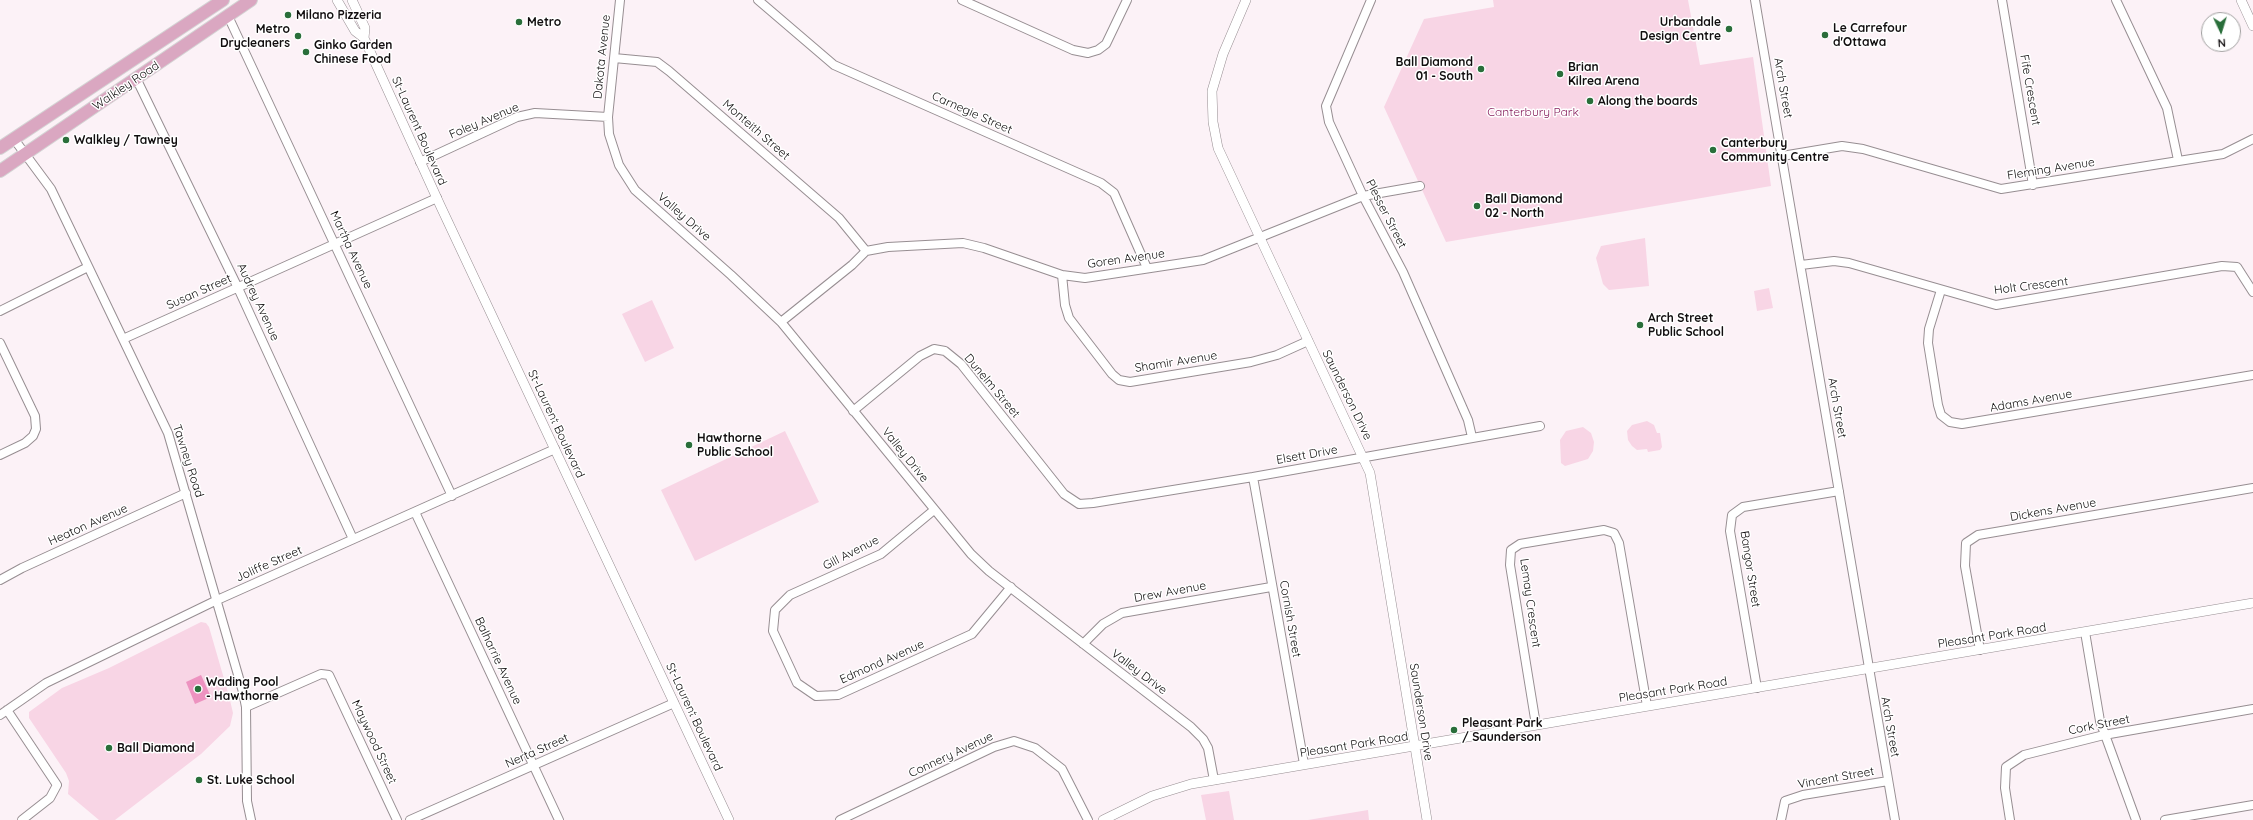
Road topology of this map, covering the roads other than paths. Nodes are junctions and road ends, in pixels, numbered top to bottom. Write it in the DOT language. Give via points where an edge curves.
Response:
graph roads {
  1 [pos="223,0"];
  2 [pos="251,0"];
  3 [pos="337,0"];
  4 [pos="352,0"];
  5 [pos="620,0"];
  6 [pos="758,0"];
  7 [pos="962,0"];
  8 [pos="1127,0"];
  9 [pos="1245,0"];
  10 [pos="1371,0"];
  11 [pos="1755,0"];
  12 [pos="2002,0"];
  13 [pos="2116,0"];
  14 [pos="2241,0"];
  15 [pos="228,16"];
  16 [pos="2253,26"];
  17 [pos="364,38"];
  18 [pos="614,58"];
  19 [pos="136,78"];
  20 [pos="608,117"];
  21 [pos="14,138"];
  22 [pos="2253,138"];
  23 [pos="0,148"];
  24 [pos="25,154"];
  25 [pos="1782,156"];
  26 [pos="2178,160"];
  27 [pos="420,162"];
  28 [pos="0,171"];
  29 [pos="2033,185"];
  30 [pos="1420,186"];
  31 [pos="1363,196"];
  32 [pos="437,198"];
  33 [pos="1259,237"];
  34 [pos="336,244"];
  35 [pos="866,250"];
  36 [pos="1801,265"];
  37 [pos="88,267"];
  38 [pos="1147,268"];
  39 [pos="1062,275"];
  40 [pos="238,288"];
  41 [pos="1941,290"];
  42 [pos="2253,292"];
  43 [pos="0,311"];
  44 [pos="781,322"];
  45 [pos="123,339"];
  46 [pos="1308,341"];
  47 [pos="0,343"];
  48 [pos="2253,375"];
  49 [pos="853,411"];
  50 [pos="1540,426"];
  51 [pos="1472,437"];
  52 [pos="554,449"];
  53 [pos="0,455"];
  54 [pos="1364,457"];
  55 [pos="1253,477"];
  56 [pos="2253,488"];
  57 [pos="1839,491"];
  58 [pos="186,493"];
  59 [pos="452,496"];
  60 [pos="1079,504"];
  61 [pos="934,510"];
  62 [pos="415,512"];
  63 [pos="353,539"];
  64 [pos="0,580"];
  65 [pos="1272,587"];
  66 [pos="1011,588"];
  67 [pos="215,601"];
  68 [pos="2253,603"];
  69 [pos="775,610"];
  70 [pos="2085,632"];
  71 [pos="1083,644"];
  72 [pos="1980,650"];
  73 [pos="1868,668"];
  74 [pos="1757,688"];
  75 [pos="674,703"];
  76 [pos="1647,706"];
  77 [pos="246,707"];
  78 [pos="2253,709"];
  79 [pos="4,712"];
  80 [pos="1536,725"];
  81 [pos="2104,735"];
  82 [pos="1414,747"];
  83 [pos="1304,764"];
  84 [pos="534,766"];
  85 [pos="1214,780"];
  86 [pos="1888,781"];
  87 [pos="2253,805"];
  88 [pos="22,820"];
  89 [pos="251,820"];
  90 [pos="396,820"];
  91 [pos="410,820"];
  92 [pos="560,820"];
  93 [pos="729,820"];
  94 [pos="840,820"];
  95 [pos="1088,820"];
  96 [pos="1103,820"];
  97 [pos="1427,820"];
  98 [pos="1781,820"];
  99 [pos="1895,820"];
  100 [pos="2010,820"];
  101 [pos="2136,820"];
  102 [pos="2165,820"];
  1 -- 21 [label="main road, Walkley Road"];
  2 -- 15 [label="main road, Walkley Road"];
  3 -- 17 [label="street, St-Laurent Boulevard" via="355,31"];
  4 -- 17 [label="street, St-Laurent Boulevard" via="364,28"];
  5 -- 18 [label="street, Dakota Avenue"];
  6 -- 38 [label="street, Carnegie Street" via="834,65 1101,183 1114,193"];
  7 -- 8 [label="street" via="1073,50 1088,53 1106,44"];
  9 -- 33 [label="street, Saunderson Drive" via="1223,54 1212,91 1213,122 1218,148"];
  10 -- 31 [label="street, Plesser Street" via="1326,106 1329,122"];
  11 -- 25 [label="street, Arch Street"];
  12 -- 29 [label="street, Fife Crescent"];
  13 -- 26 [label="street" via="2167,108"];
  14 -- 16 [label="street"];
  15 -- 19 [label="main road, Walkley Road"];
  15 -- 34 [label="street, Martha Avenue"];
  17 -- 27 [label="street, St-Laurent Boulevard"];
  18 -- 20 [label="street, Dakota Avenue"];
  18 -- 35 [label="street, Monteith Street" via="657,62 669,71 839,218"];
  19 -- 24 [label="main road, Walkley Road"];
  19 -- 40 [label="street, Audrey Avenue"];
  20 -- 27 [label="street, Foley Avenue" via="559,113 529,114 517,117"];
  20 -- 44 [label="street, Valley Drive" via="614,152 635,190"];
  21 -- 23 [label="main road, Walkley Road"];
  21 -- 24 [label="street, Tawney Road"];
  22 -- 26 [label="street, Fleming Avenue" via="2223,154"];
  24 -- 28 [label="main road, Walkley Road"];
  24 -- 37 [label="street, Tawney Road" via="51,189"];
  25 -- 29 [label="street, Fleming Avenue" via="1842,146 1863,149 2001,189"];
  25 -- 36 [label="street, Arch Street"];
  26 -- 29 [label="street, Fleming Avenue"];
  27 -- 32 [label="street, St-Laurent Boulevard"];
  30 -- 31 [label="street, Goren Avenue"];
  31 -- 33 [label="street, Goren Avenue"];
  31 -- 51 [label="street, Plesser Street" via="1403,272 1468,420"];
  32 -- 34 [label="street, Susan Street"];
  32 -- 52 [label="street, St-Laurent Boulevard"];
  33 -- 38 [label="street, Goren Avenue" via="1203,260"];
  33 -- 46 [label="street, Saunderson Drive"];
  34 -- 40 [label="street, Susan Street"];
  34 -- 59 [label="street, Martha Avenue"];
  35 -- 39 [label="street, Goren Avenue" via="962,244 984,248"];
  35 -- 44 [label="street" via="852,265"];
  36 -- 41 [label="street, Holt Crescent" via="1834,261 1849,263"];
  36 -- 57 [label="street, Arch Street"];
  37 -- 43 [label="street"];
  37 -- 45 [label="street, Tawney Road"];
  38 -- 39 [label="street, Goren Avenue" via="1085,278"];
  39 -- 46 [label="street, Shamir Avenue" via="1069,318 1119,380 1130,382 1251,362 1277,355"];
  40 -- 45 [label="street, Susan Street"];
  40 -- 63 [label="street, Audrey Avenue"];
  41 -- 42 [label="street, Holt Crescent" via="1996,305 2222,266 2237,267"];
  41 -- 48 [label="street, Adams Avenue" via="1929,329 1928,343 1938,405 1941,415 1950,422 1962,424"];
  44 -- 49 [label="street, Valley Drive"];
  45 -- 58 [label="street, Tawney Road" via="168,433"];
  46 -- 54 [label="street, Saunderson Drive"];
  47 -- 53 [label="street" via="35,416 36,428 33,436 25,443"];
  49 -- 60 [label="street, Dunelm Street" via="920,356 934,349 945,351 961,364 1064,494"];
  49 -- 61 [label="street, Valley Drive"];
  50 -- 51 [label="street, Elsett Drive"];
  51 -- 54 [label="street, Elsett Drive"];
  52 -- 59 [label="street, Joliffe Street"];
  52 -- 75 [label="street, St-Laurent Boulevard"];
  54 -- 55 [label="street, Elsett Drive"];
  54 -- 82 [label="street, Saunderson Drive" via="1370,473"];
  55 -- 60 [label="street, Elsett Drive"];
  55 -- 65 [label="street, Cornish Street"];
  56 -- 72 [label="street, Dickens Avenue" via="1978,535 1966,544 1965,566"];
  57 -- 73 [label="street, Arch Street"];
  57 -- 74 [label="street, Bangor Street" via="1743,507 1732,515 1730,531"];
  58 -- 64 [label="street, Heaton Avenue"];
  58 -- 67 [label="street, Tawney Road"];
  59 -- 62 [label="street, Joliffe Street"];
  61 -- 66 [label="street, Valley Drive" via="971,554"];
  61 -- 69 [label="street, Gill Avenue" via="881,554 790,595"];
  62 -- 63 [label="street, Joliffe Street"];
  62 -- 84 [label="street, Balharrie Avenue"];
  63 -- 67 [label="street, Joliffe Street"];
  65 -- 71 [label="street, Drew Avenue" via="1122,613 1103,624"];
  65 -- 83 [label="street, Cornish Street"];
  66 -- 69 [label="street, Edmond Avenue" via="972,634 838,695 816,696 797,683 773,631"];
  66 -- 71 [label="street, Valley Drive"];
  67 -- 77 [label="street, Tawney Road"];
  67 -- 79 [label="street, Joliffe Street" via="46,683"];
  68 -- 70 [label="street, Pleasant Park Road"];
  70 -- 72 [label="street, Pleasant Park Road"];
  70 -- 81 [label="street"];
  71 -- 85 [label="street, Valley Drive" via="1203,738 1208,748"];
  72 -- 73 [label="street, Pleasant Park Road"];
  73 -- 74 [label="street, Pleasant Park Road"];
  73 -- 86 [label="street, Arch Street"];
  74 -- 76 [label="street, Pleasant Park Road"];
  75 -- 84 [label="street, Nerta Street"];
  75 -- 93 [label="street, St-Laurent Boulevard"];
  76 -- 80 [label="street, Pleasant Park Road"];
  76 -- 80 [label="street, Lemay Crescent" via="1619,543 1614,533 1604,530 1589,532 1520,544 1511,550 1510,565"];
  77 -- 89 [label="street, Tawney Road" via="247,801"];
  77 -- 90 [label="street, Maywood Street" via="320,674 329,675"];
  78 -- 81 [label="street, Cork Street"];
  79 -- 88 [label="street" via="56,785 50,798"];
  80 -- 82 [label="street, Pleasant Park Road"];
  81 -- 100 [label="street, Cork Street" via="2024,755 2006,767 2005,788"];
  81 -- 101 [label="street"];
  82 -- 83 [label="street, Pleasant Park Road"];
  82 -- 97 [label="street, Saunderson Drive"];
  83 -- 85 [label="street, Pleasant Park Road"];
  84 -- 91 [label="street, Nerta Street"];
  84 -- 92 [label="street, Balharrie Avenue"];
  85 -- 96 [label="street, Pleasant Park Road" via="1152,796"];
  86 -- 98 [label="street, Vincent Street" via="1803,794 1785,801"];
  86 -- 99 [label="street, Arch Street"];
  87 -- 102 [label="street"];
  94 -- 95 [label="street, Connery Avenue" via="994,747 1014,741 1035,748 1062,769"];
}
